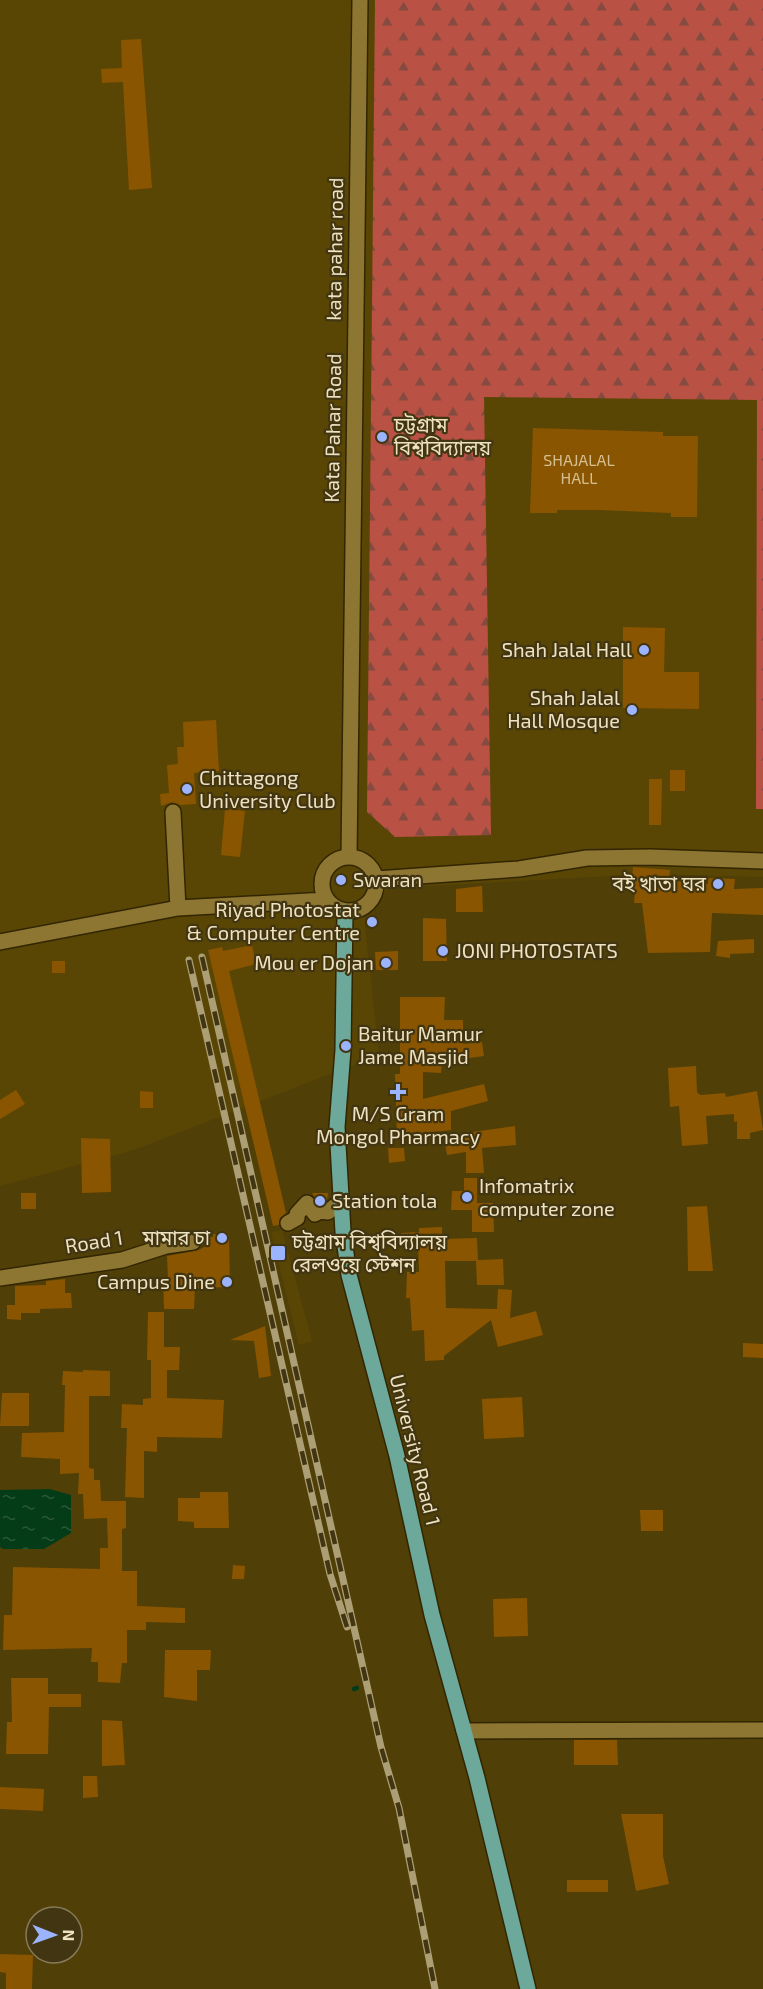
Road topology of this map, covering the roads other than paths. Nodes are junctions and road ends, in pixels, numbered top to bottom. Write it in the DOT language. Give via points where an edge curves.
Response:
graph roads {
  1 [pos="360,0"];
  2 [pos="173,812"];
  3 [pos="349,823"];
  4 [pos="349,856"];
  5 [pos="763,861"];
  6 [pos="376,879"];
  7 [pos="326,900"];
  8 [pos="178,908"];
  9 [pos="345,912"];
  10 [pos="0,942"];
  11 [pos="341,1201"];
  12 [pos="288,1223"];
  13 [pos="193,1242"];
  14 [pos="0,1278"];
  15 [pos="763,1730"];
  16 [pos="464,1731"];
  17 [pos="528,1989"];
  1 -- 3 [label="street, kata pahar road"];
  1 -- 4 [label="street, Kata Pahar Road"];
  2 -- 8 [label="street"];
  4 -- 6 [label="street" via="369,865"];
  4 -- 7 [label="street" via="326,868 321,884"];
  5 -- 6 [label="street" via="587,858 519,869"];
  6 -- 9 [label="street" via="369,903"];
  7 -- 8 [label="street"];
  7 -- 9 [label="street"];
  8 -- 10 [label="street"];
  9 -- 11 [label="main road, University Road 1" via="343,1050 337,1127"];
  11 -- 12 [label="street" via="328,1212 315,1214 307,1203 297,1218"];
  11 -- 16 [label="main road, University Road 1" via="349,1275"];
  13 -- 14 [label="street, Road 1" via="166,1245 122,1260"];
  15 -- 16 [label="street"];
  16 -- 17 [label="main road, University Road 1"];
}
